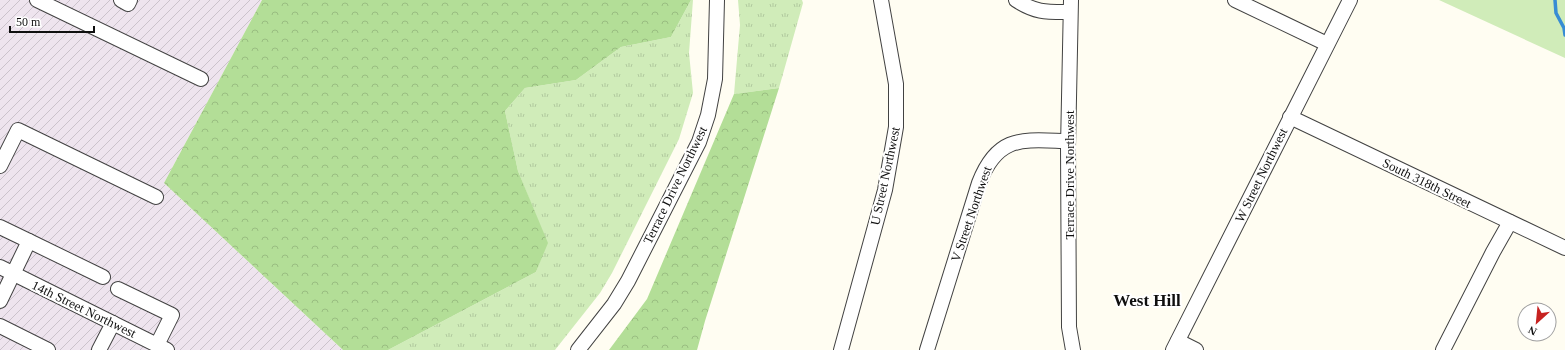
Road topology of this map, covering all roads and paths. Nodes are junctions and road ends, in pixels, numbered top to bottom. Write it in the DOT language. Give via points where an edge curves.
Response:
graph roads {
  1 [pos="37,0"];
  2 [pos="120,0"];
  3 [pos="130,0"];
  4 [pos="717,0"];
  5 [pos="881,0"];
  6 [pos="1016,0"];
  7 [pos="1235,0"];
  8 [pos="1350,0"];
  9 [pos="1071,6"];
  10 [pos="1327,44"];
  11 [pos="201,79"];
  12 [pos="1290,117"];
  13 [pos="1068,140"];
  14 [pos="0,166"];
  15 [pos="156,197"];
  16 [pos="1510,222"];
  17 [pos="0,227"];
  18 [pos="29,241"];
  19 [pos="1565,248"];
  20 [pos="0,268"];
  21 [pos="13,274"];
  22 [pos="103,278"];
  23 [pos="118,289"];
  24 [pos="0,301"];
  25 [pos="113,323"];
  26 [pos="0,326"];
  27 [pos="1176,346"];
  28 [pos="162,348"];
  29 [pos="48,350"];
  30 [pos="90,350"];
  31 [pos="99,350"];
  32 [pos="578,350"];
  33 [pos="841,350"];
  34 [pos="927,350"];
  35 [pos="1073,350"];
  36 [pos="1196,350"];
  37 [pos="1443,350"];
  1 -- 11 [label="street"];
  2 -- 3 [label="street" via="128,4"];
  4 -- 32 [label="street, Terrace Drive Northwest" via="715,79 708,115 698,142 628,281 614,304"];
  5 -- 33 [label="street, U Street Northwest" via="896,84 896,127 885,190"];
  6 -- 9 [label="street" via="1039,12"];
  7 -- 10 [label="street"];
  8 -- 10 [label="street, W Street Northwest"];
  9 -- 13 [label="street, Terrace Drive Northwest"];
  10 -- 12 [label="street, W Street Northwest"];
  12 -- 16 [label="street, South 318th Street"];
  12 -- 27 [label="street, W Street Northwest"];
  13 -- 34 [label="street, V Street Northwest" via="1027,140 1013,143 1001,148 988,162 979,183"];
  13 -- 35 [label="street, Terrace Drive Northwest" via="1069,327"];
  14 -- 15 [label="street" via="18,130"];
  16 -- 19 [label="street, South 318th Street"];
  16 -- 37 [label="street"];
  17 -- 18 [label="street"];
  18 -- 21 [label="street"];
  18 -- 22 [label="street"];
  20 -- 21 [label="street, 14th Street Northwest"];
  21 -- 24 [label="street"];
  21 -- 25 [label="street, 14th Street Northwest"];
  23 -- 28 [label="street" via="172,315"];
  25 -- 28 [label="street, 14th Street Northwest"];
  25 -- 31 [label="street"];
  26 -- 29 [label="street"];
  27 -- 36 [label="street"];
  30 -- 31 [label="street" via="92,346"];
}
